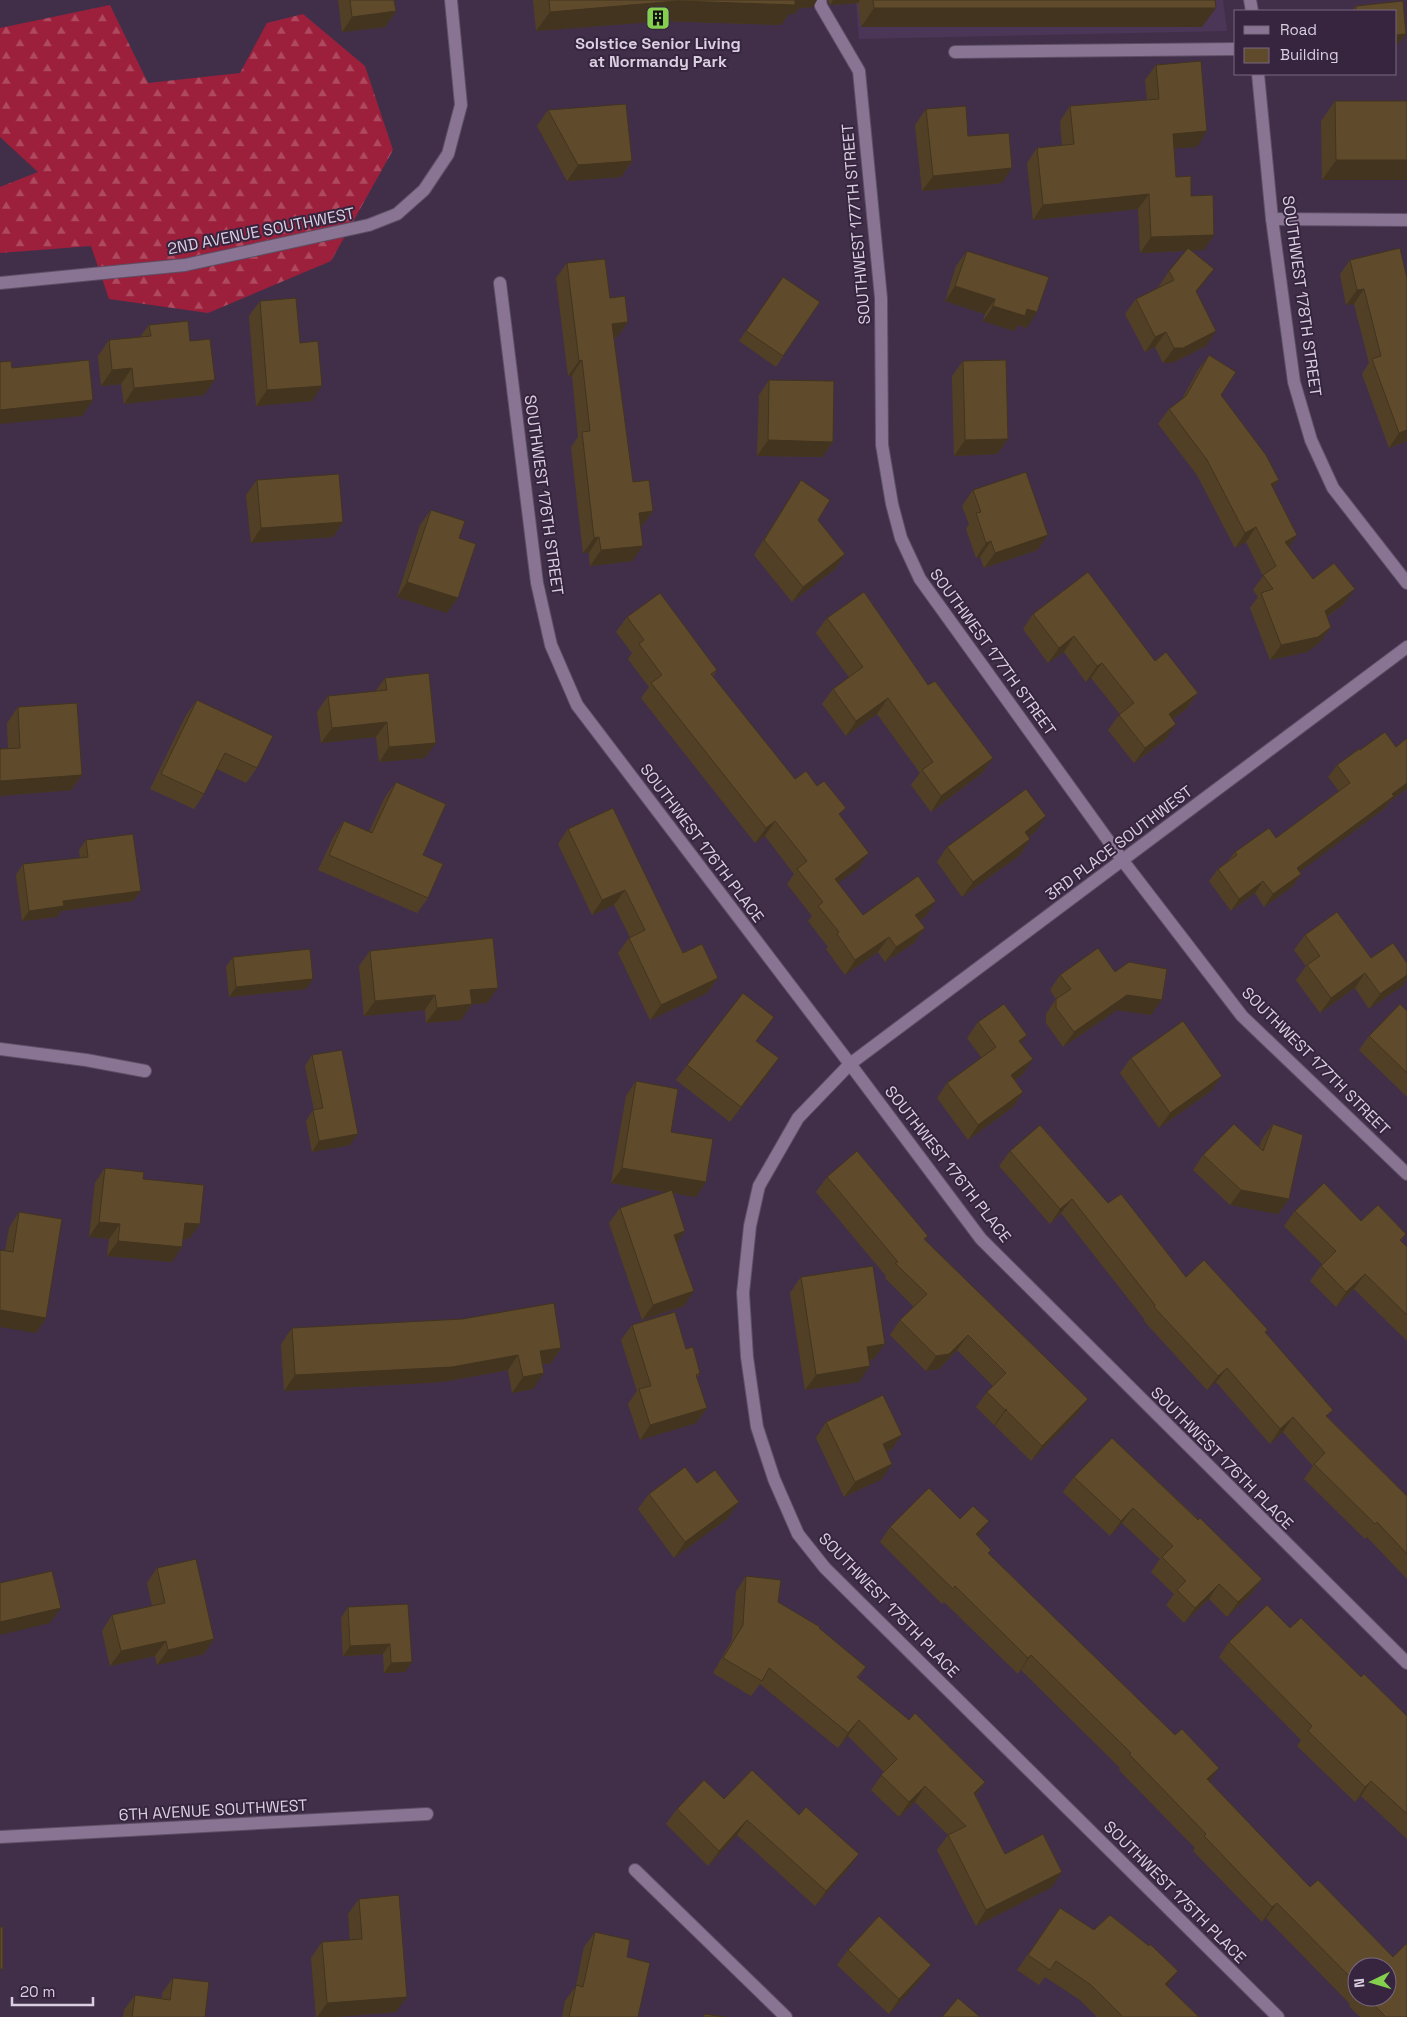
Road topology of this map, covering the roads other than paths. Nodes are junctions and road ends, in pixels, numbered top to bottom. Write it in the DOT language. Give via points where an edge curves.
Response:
graph roads {
  1 [pos="451,0"];
  2 [pos="820,0"];
  3 [pos="1234,49"];
  4 [pos="955,52"];
  5 [pos="1258,75"];
  6 [pos="1272,219"];
  7 [pos="1407,220"];
  8 [pos="0,283"];
  9 [pos="500,283"];
  10 [pos="1407,583"];
  11 [pos="1407,647"];
  12 [pos="576,705"];
  13 [pos="1123,861"];
  14 [pos="0,1049"];
  15 [pos="850,1064"];
  16 [pos="145,1071"];
  17 [pos="1407,1174"];
  18 [pos="1407,1663"];
  19 [pos="427,1814"];
  20 [pos="0,1837"];
  21 [pos="635,1870"];
  22 [pos="786,2017"];
  23 [pos="1278,2017"];
  1 -- 8 [label="street, 2ND AVENUE SOUTHWEST" via="462,105 448,154 424,190 397,214 368,226 185,265"];
  2 -- 13 [label="street, SOUTHWEST 177TH STREET" via="860,71 882,298 882,445 901,538 920,579"];
  3 -- 4 [label="street"];
  5 -- 6 [label="street, SOUTHWEST 178TH STREET"];
  6 -- 7 [label="street"];
  6 -- 10 [label="street, SOUTHWEST 178TH STREET" via="1294,382 1311,440 1333,488"];
  9 -- 12 [label="street, SOUTHWEST 176TH STREET" via="537,583 551,645"];
  11 -- 13 [label="street, 3RD PLACE SOUTHWEST"];
  12 -- 15 [label="street, SOUTHWEST 176TH PLACE"];
  13 -- 15 [label="street, 3RD PLACE SOUTHWEST"];
  13 -- 17 [label="street, SOUTHWEST 177TH STREET" via="1242,1016"];
  14 -- 16 [label="street"];
  15 -- 18 [label="street, SOUTHWEST 176TH PLACE" via="980,1239"];
  15 -- 23 [label="street, SOUTHWEST 175TH PLACE" via="798,1118 759,1186 750,1226 743,1293 747,1357 757,1427 774,1479 798,1534 825,1568"];
  19 -- 20 [label="street, 6TH AVENUE SOUTHWEST"];
  21 -- 22 [label="street"];
}
